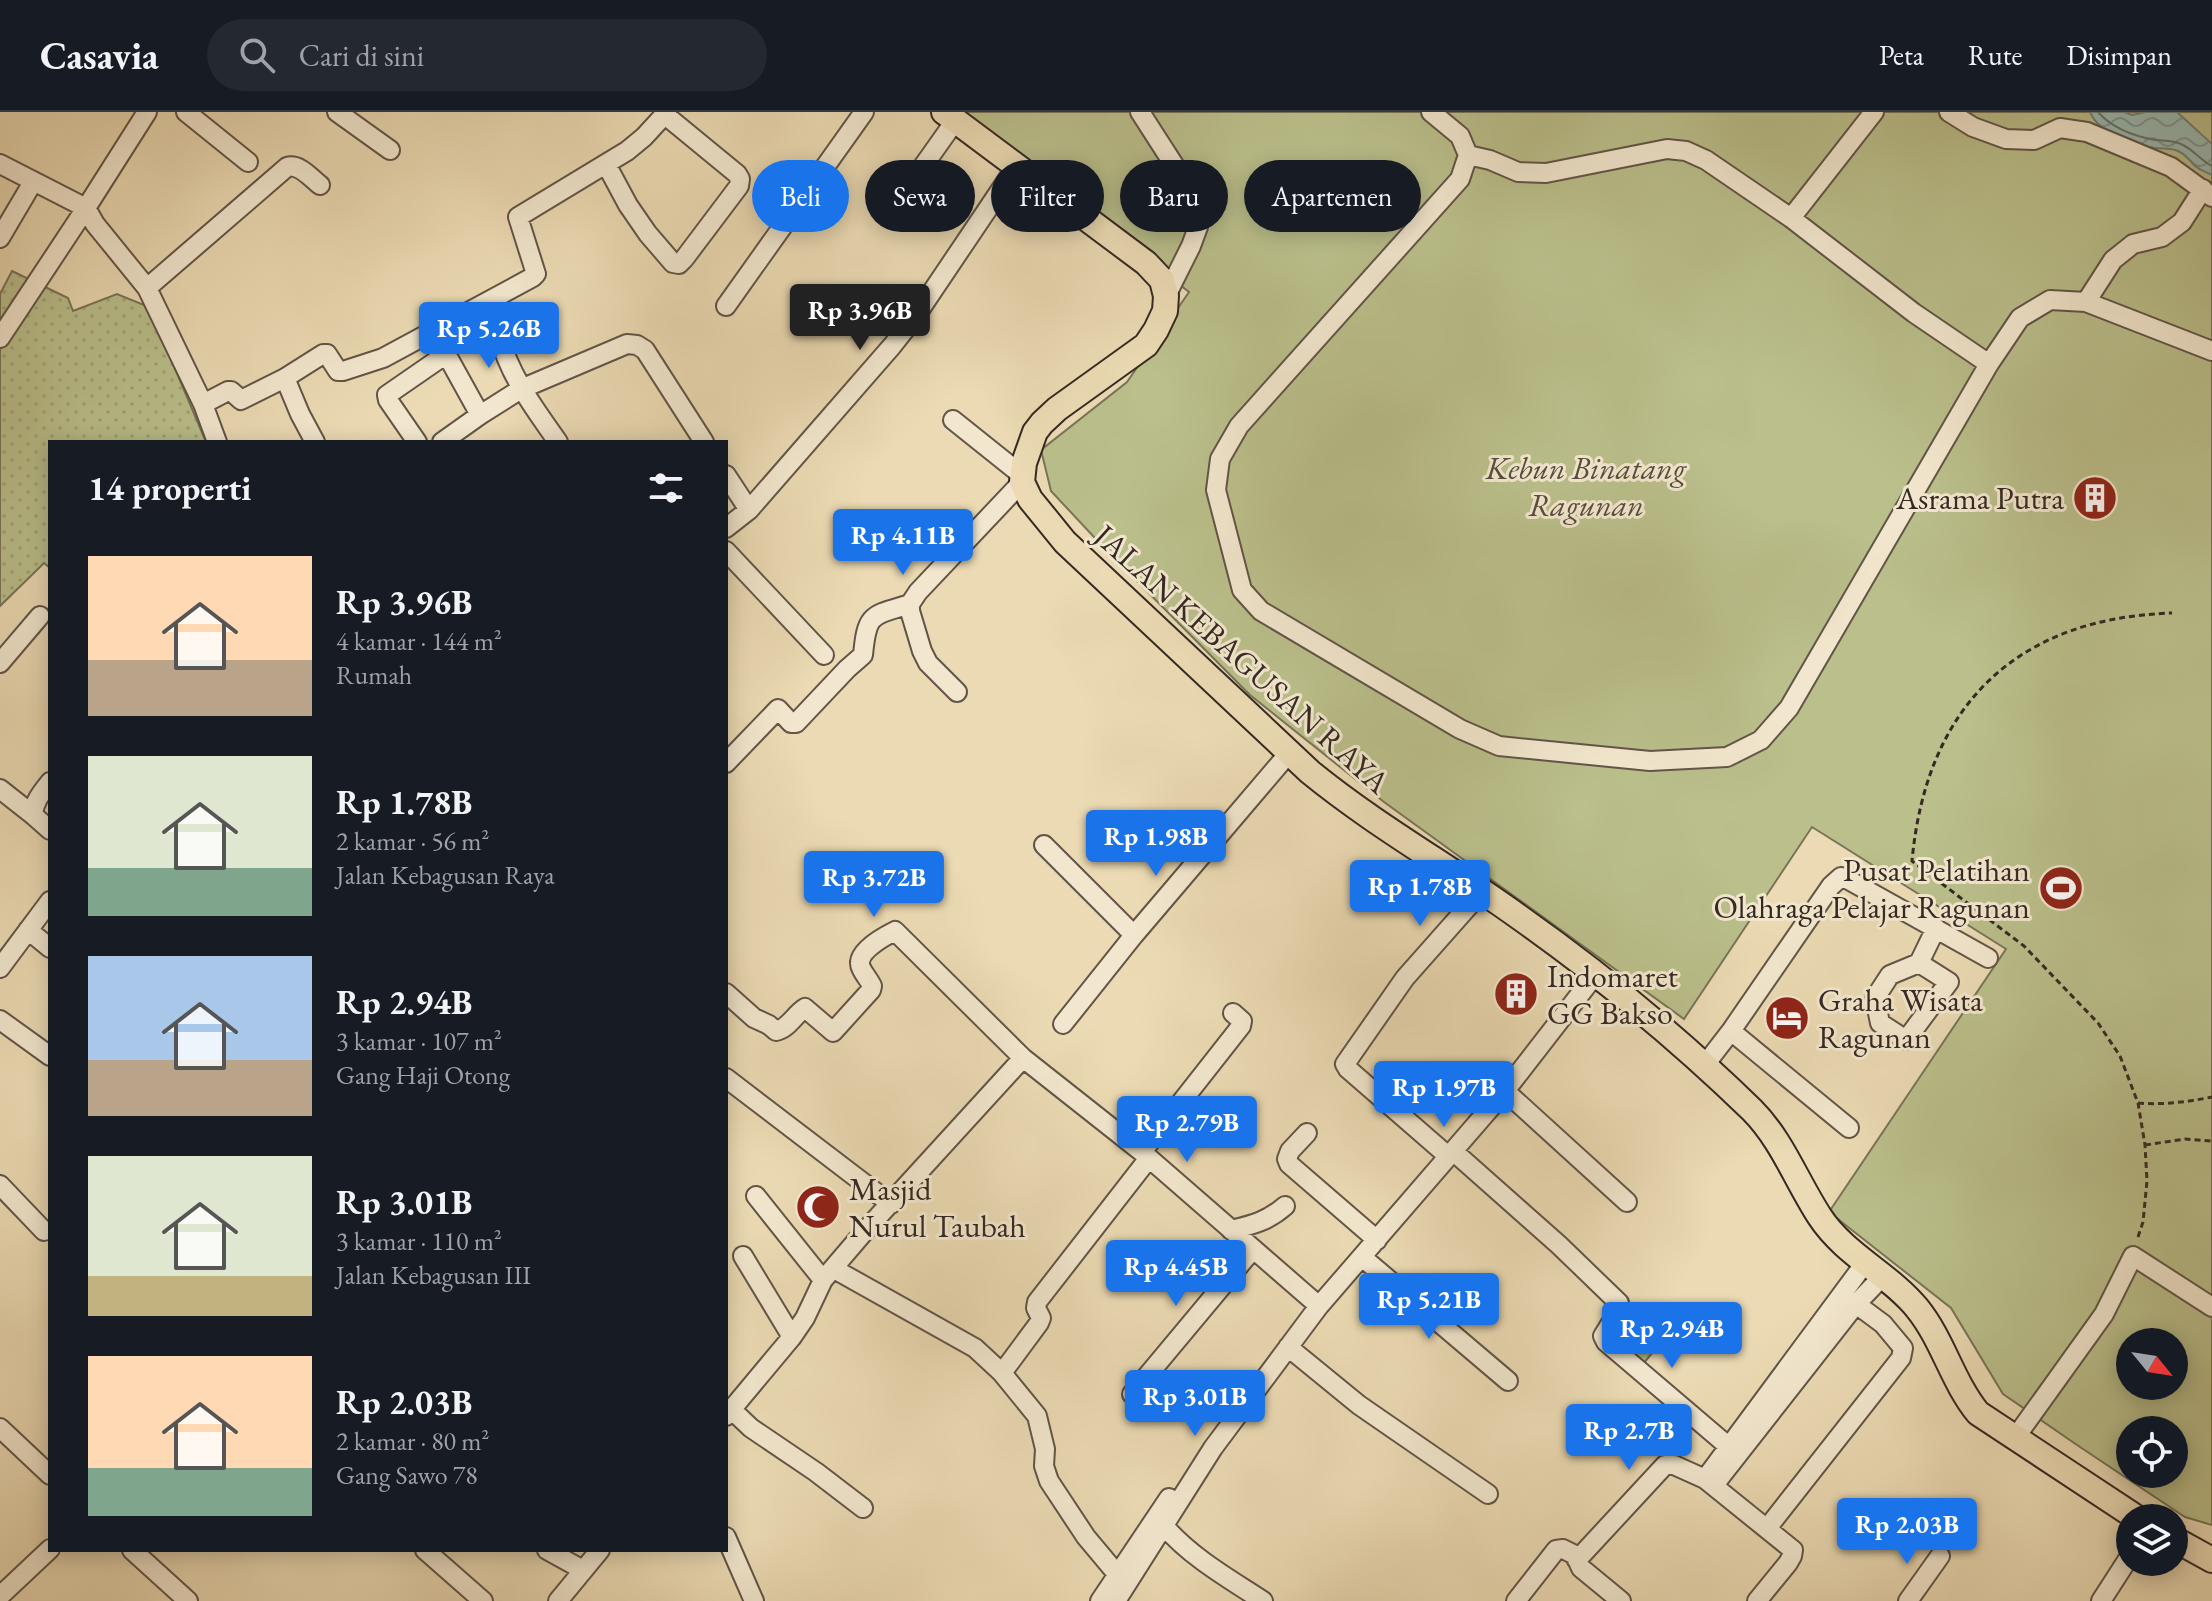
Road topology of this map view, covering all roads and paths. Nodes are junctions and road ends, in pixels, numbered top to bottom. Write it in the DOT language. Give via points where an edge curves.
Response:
graph roads {
  1 [pos="147,112"];
  2 [pos="186,112"];
  3 [pos="337,112"];
  4 [pos="864,112"];
  5 [pos="1140,112"];
  6 [pos="1431,112"];
  7 [pos="1874,112"];
  8 [pos="1949,112"];
  9 [pos="666,113"];
  10 [pos="959,118"];
  11 [pos="2062,120"];
  12 [pos="390,150"];
  13 [pos="1468,155"];
  14 [pos="928,160"];
  15 [pos="1008,160"];
  16 [pos="248,162"];
  17 [pos="0,164"];
  18 [pos="606,164"];
  19 [pos="33,182"];
  20 [pos="320,185"];
  21 [pos="2207,193"];
  22 [pos="991,204"];
  23 [pos="86,208"];
  24 [pos="1791,218"];
  25 [pos="1104,232"];
  26 [pos="0,238"];
  27 [pos="147,288"];
  28 [pos="1166,296"];
  29 [pos="2086,302"];
  30 [pos="726,306"];
  31 [pos="499,335"];
  32 [pos="0,338"];
  33 [pos="2212,351"];
  34 [pos="1989,364"];
  35 [pos="285,378"];
  36 [pos="521,389"];
  37 [pos="203,404"];
  38 [pos="480,415"];
  39 [pos="953,420"];
  40 [pos="216,440"];
  41 [pos="314,440"];
  42 [pos="416,440"];
  43 [pos="445,440"];
  44 [pos="557,440"];
  45 [pos="703,440"];
  46 [pos="728,478"];
  47 [pos="1022,479"];
  48 [pos="749,510"];
  49 [pos="728,526"];
  50 [pos="728,553"];
  51 [pos="910,604"];
  52 [pos="2172,613"];
  53 [pos="40,616"];
  54 [pos="824,655"];
  55 [pos="0,663"];
  56 [pos="957,692"];
  57 [pos="1288,751"];
  58 [pos="728,761"];
  59 [pos="48,784"];
  60 [pos="0,789"];
  61 [pos="33,815"];
  62 [pos="48,828"];
  63 [pos="1044,845"];
  64 [pos="1482,891"];
  65 [pos="48,904"];
  66 [pos="1936,928"];
  67 [pos="28,930"];
  68 [pos="1134,935"];
  69 [pos="48,946"];
  70 [pos="1988,958"];
  71 [pos="1919,963"];
  72 [pos="0,968"];
  73 [pos="1595,975"];
  74 [pos="728,995"];
  75 [pos="1233,1013"];
  76 [pos="0,1020"];
  77 [pos="1063,1024"];
  78 [pos="1731,1031"];
  79 [pos="48,1055"];
  80 [pos="1023,1058"];
  81 [pos="1704,1066"];
  82 [pos="728,1080"];
  83 [pos="1505,1091"];
  84 [pos="2212,1097"];
  85 [pos="2138,1103"];
  86 [pos="1849,1128"];
  87 [pos="1307,1133"];
  88 [pos="2212,1141"];
  89 [pos="2145,1145"];
  90 [pos="1451,1154"];
  91 [pos="1145,1155"];
  92 [pos="0,1185"];
  93 [pos="756,1196"];
  94 [pos="1627,1202"];
  95 [pos="891,1204"];
  96 [pos="1285,1206"];
  97 [pos="1231,1230"];
  98 [pos="44,1231"];
  99 [pos="1377,1240"];
  100 [pos="1253,1249"];
  101 [pos="743,1256"];
  102 [pos="2133,1256"];
  103 [pos="1362,1257"];
  104 [pos="1874,1270"];
  105 [pos="829,1275"];
  106 [pos="1856,1304"];
  107 [pos="1319,1306"];
  108 [pos="2212,1307"];
  109 [pos="792,1337"];
  110 [pos="1288,1347"];
  111 [pos="1002,1373"];
  112 [pos="1508,1381"];
  113 [pos="1132,1394"];
  114 [pos="729,1413"];
  115 [pos="0,1428"];
  116 [pos="2015,1438"];
  117 [pos="1728,1446"];
  118 [pos="1213,1448"];
  119 [pos="48,1473"];
  120 [pos="1711,1480"];
  121 [pos="1488,1494"];
  122 [pos="2116,1504"];
  123 [pos="863,1508"];
  124 [pos="1772,1522"];
  125 [pos="1164,1526"];
  126 [pos="728,1542"];
  127 [pos="2188,1547"];
  128 [pos="48,1551"];
  129 [pos="134,1552"];
  130 [pos="427,1552"];
  131 [pos="551,1552"];
  132 [pos="598,1552"];
  133 [pos="1940,1556"];
  134 [pos="1577,1560"];
  135 [pos="2212,1560"];
  136 [pos="583,1570"];
  137 [pos="1117,1574"];
  138 [pos="2117,1576"];
  139 [pos="0,1596"];
  140 [pos="180,1598"];
  141 [pos="483,1601"];
  142 [pos="558,1601"];
  143 [pos="754,1601"];
  144 [pos="1100,1601"];
  145 [pos="1116,1601"];
  146 [pos="1263,1601"];
  147 [pos="1516,1601"];
  148 [pos="1621,1601"];
  149 [pos="1757,1601"];
  150 [pos="1908,1601"];
  151 [pos="2101,1601"];
  1 -- 23 [label="street"];
  2 -- 16 [label="street"];
  3 -- 12 [label="street"];
  4 -- 30 [label="street"];
  5 -- 28 [label="street" via="1199,209 1198,227"];
  6 -- 13 [label="street" via="1460,136"];
  7 -- 24 [label="street"];
  8 -- 11 [label="street" via="2006,139 2034,140"];
  9 -- 18 [label="street" via="644,137"];
  9 -- 18 [label="street" via="740,179 679,264 648,234"];
  10 -- 14 [label="street"];
  10 -- 15 [label="main road"];
  11 -- 21 [label="street" via="2171,167"];
  13 -- 24 [label="street" via="1518,172 1546,173 1667,149 1686,151"];
  13 -- 34 [label="street" via="1460,179 1239,426 1220,459 1216,490 1242,590 1261,611 1460,729 1499,746 1650,761 1727,757 1761,740 1789,708"];
  17 -- 19 [label="street"];
  18 -- 35 [label="street" via="518,217 535,276 383,358 338,371 323,354"];
  19 -- 23 [label="street"];
  19 -- 26 [label="street"];
  20 -- 27 [label="street" via="297,167 287,167"];
  21 -- 29 [label="street" via="2162,237 2133,244 2113,260"];
  22 -- 48 [label="street" via="915,317"];
  23 -- 27 [label="street"];
  23 -- 32 [label="street"];
  24 -- 34 [label="street"];
  25 -- 28 [label="main road" via="1146,263 1162,280"];
  27 -- 37 [label="street"];
  28 -- 47 [label="main road" via="1165,311 1146,345 1042,423"];
  29 -- 33 [label="street"];
  29 -- 34 [label="street" via="2050,300 2020,318"];
  31 -- 36 [label="street"];
  35 -- 37 [label="street" via="244,399 228,391"];
  35 -- 41 [label="street"];
  36 -- 38 [label="street"];
  36 -- 44 [label="street"];
  36 -- 45 [label="street" via="627,344 637,345"];
  37 -- 40 [label="street"];
  38 -- 42 [label="street" via="449,359 442,357 387,395"];
  38 -- 43 [label="street"];
  39 -- 47 [label="street"];
  46 -- 48 [label="street"];
  47 -- 51 [label="street"];
  47 -- 57 [label="main road, JALAN KEBAGUSAN RAYA" via="1030,499 1065,542"];
  48 -- 49 [label="street"];
  50 -- 54 [label="street"];
  51 -- 56 [label="street" via="928,663"];
  51 -- 58 [label="street" via="869,622 863,655 796,723 778,709"];
  52 -- 85 [label="path" via="2119,618 2058,636 2029,650 1973,696 1933,762 1912,861 2024,946 2089,1013 2120,1056"];
  53 -- 55 [label="street"];
  57 -- 64 [label="main road, JALAN KEBAGUSAN RAYA" via="1346,802"];
  57 -- 68 [label="street"];
  59 -- 61 [label="street"];
  60 -- 61 [label="street"];
  61 -- 62 [label="street"];
  63 -- 68 [label="street"];
  64 -- 73 [label="main road, JALAN KEBAGUSAN RAYA"];
  64 -- 90 [label="street" via="1405,978 1345,1064"];
  65 -- 67 [label="street"];
  66 -- 70 [label="street"];
  66 -- 71 [label="street"];
  66 -- 78 [label="street" via="1841,877"];
  67 -- 69 [label="street"];
  67 -- 72 [label="street"];
  68 -- 77 [label="street"];
  73 -- 81 [label="main road, JALAN KEBAGUSAN RAYA"];
  73 -- 83 [label="street"];
  74 -- 80 [label="street" via="776,1031 805,1008 833,1032 871,990 860,966 864,952 895,931"];
  75 -- 91 [label="street" via="1241,1026"];
  76 -- 79 [label="street"];
  78 -- 81 [label="street"];
  78 -- 86 [label="street"];
  80 -- 91 [label="street"];
  80 -- 95 [label="street"];
  81 -- 104 [label="main road, JALAN KEBAGUSAN RAYA" via="1754,1112 1822,1220"];
  82 -- 95 [label="street"];
  83 -- 90 [label="street"];
  83 -- 94 [label="street"];
  84 -- 85 [label="path"];
  85 -- 89 [label="path"];
  87 -- 99 [label="street" via="1290,1151 1289,1164"];
  88 -- 89 [label="path"];
  89 -- 102 [label="path" via="2143,1222"];
  90 -- 99 [label="street"];
  90 -- 117 [label="street" via="1619,1303 1604,1340"];
  91 -- 97 [label="street"];
  91 -- 111 [label="street" via="1037,1302 1039,1323"];
  92 -- 98 [label="street"];
  93 -- 105 [label="street"];
  95 -- 105 [label="street"];
  96 -- 97 [label="street" via="1262,1222"];
  97 -- 100 [label="street"];
  99 -- 103 [label="street"];
  100 -- 107 [label="street"];
  100 -- 113 [label="street"];
  101 -- 109 [label="street"];
  102 -- 108 [label="street"];
  102 -- 116 [label="street" via="2104,1314"];
  103 -- 107 [label="street"];
  103 -- 112 [label="street"];
  104 -- 106 [label="street"];
  104 -- 116 [label="main road, JALAN KEBAGUSAN RAYA" via="1916,1307 1978,1413"];
  104 -- 117 [label="street"];
  105 -- 109 [label="street"];
  105 -- 111 [label="street" via="975,1348"];
  106 -- 120 [label="street"];
  106 -- 124 [label="street" via="1883,1324 1903,1348 1901,1358"];
  107 -- 110 [label="street"];
  109 -- 114 [label="street"];
  110 -- 118 [label="street"];
  110 -- 121 [label="street" via="1384,1423"];
  111 -- 137 [label="street" via="1037,1416 1049,1481"];
  114 -- 123 [label="street"];
  115 -- 119 [label="street"];
  116 -- 122 [label="main road, JALAN KEBAGUSAN RAYA"];
  117 -- 120 [label="street"];
  118 -- 125 [label="street"];
  118 -- 137 [label="street" via="1193,1465"];
  120 -- 134 [label="street" via="1665,1465"];
  120 -- 149 [label="street" via="1793,1550"];
  125 -- 145 [label="street"];
  125 -- 146 [label="street" via="1199,1560"];
  126 -- 143 [label="street"];
  127 -- 135 [label="main road"];
  128 -- 139 [label="street"];
  129 -- 140 [label="street"];
  130 -- 141 [label="street"];
  131 -- 136 [label="street"];
  132 -- 136 [label="street"];
  133 -- 150 [label="street"];
  134 -- 147 [label="street" via="1569,1551 1556,1550"];
  134 -- 148 [label="street"];
  136 -- 142 [label="street"];
  137 -- 144 [label="street"];
  138 -- 151 [label="street"];
}
